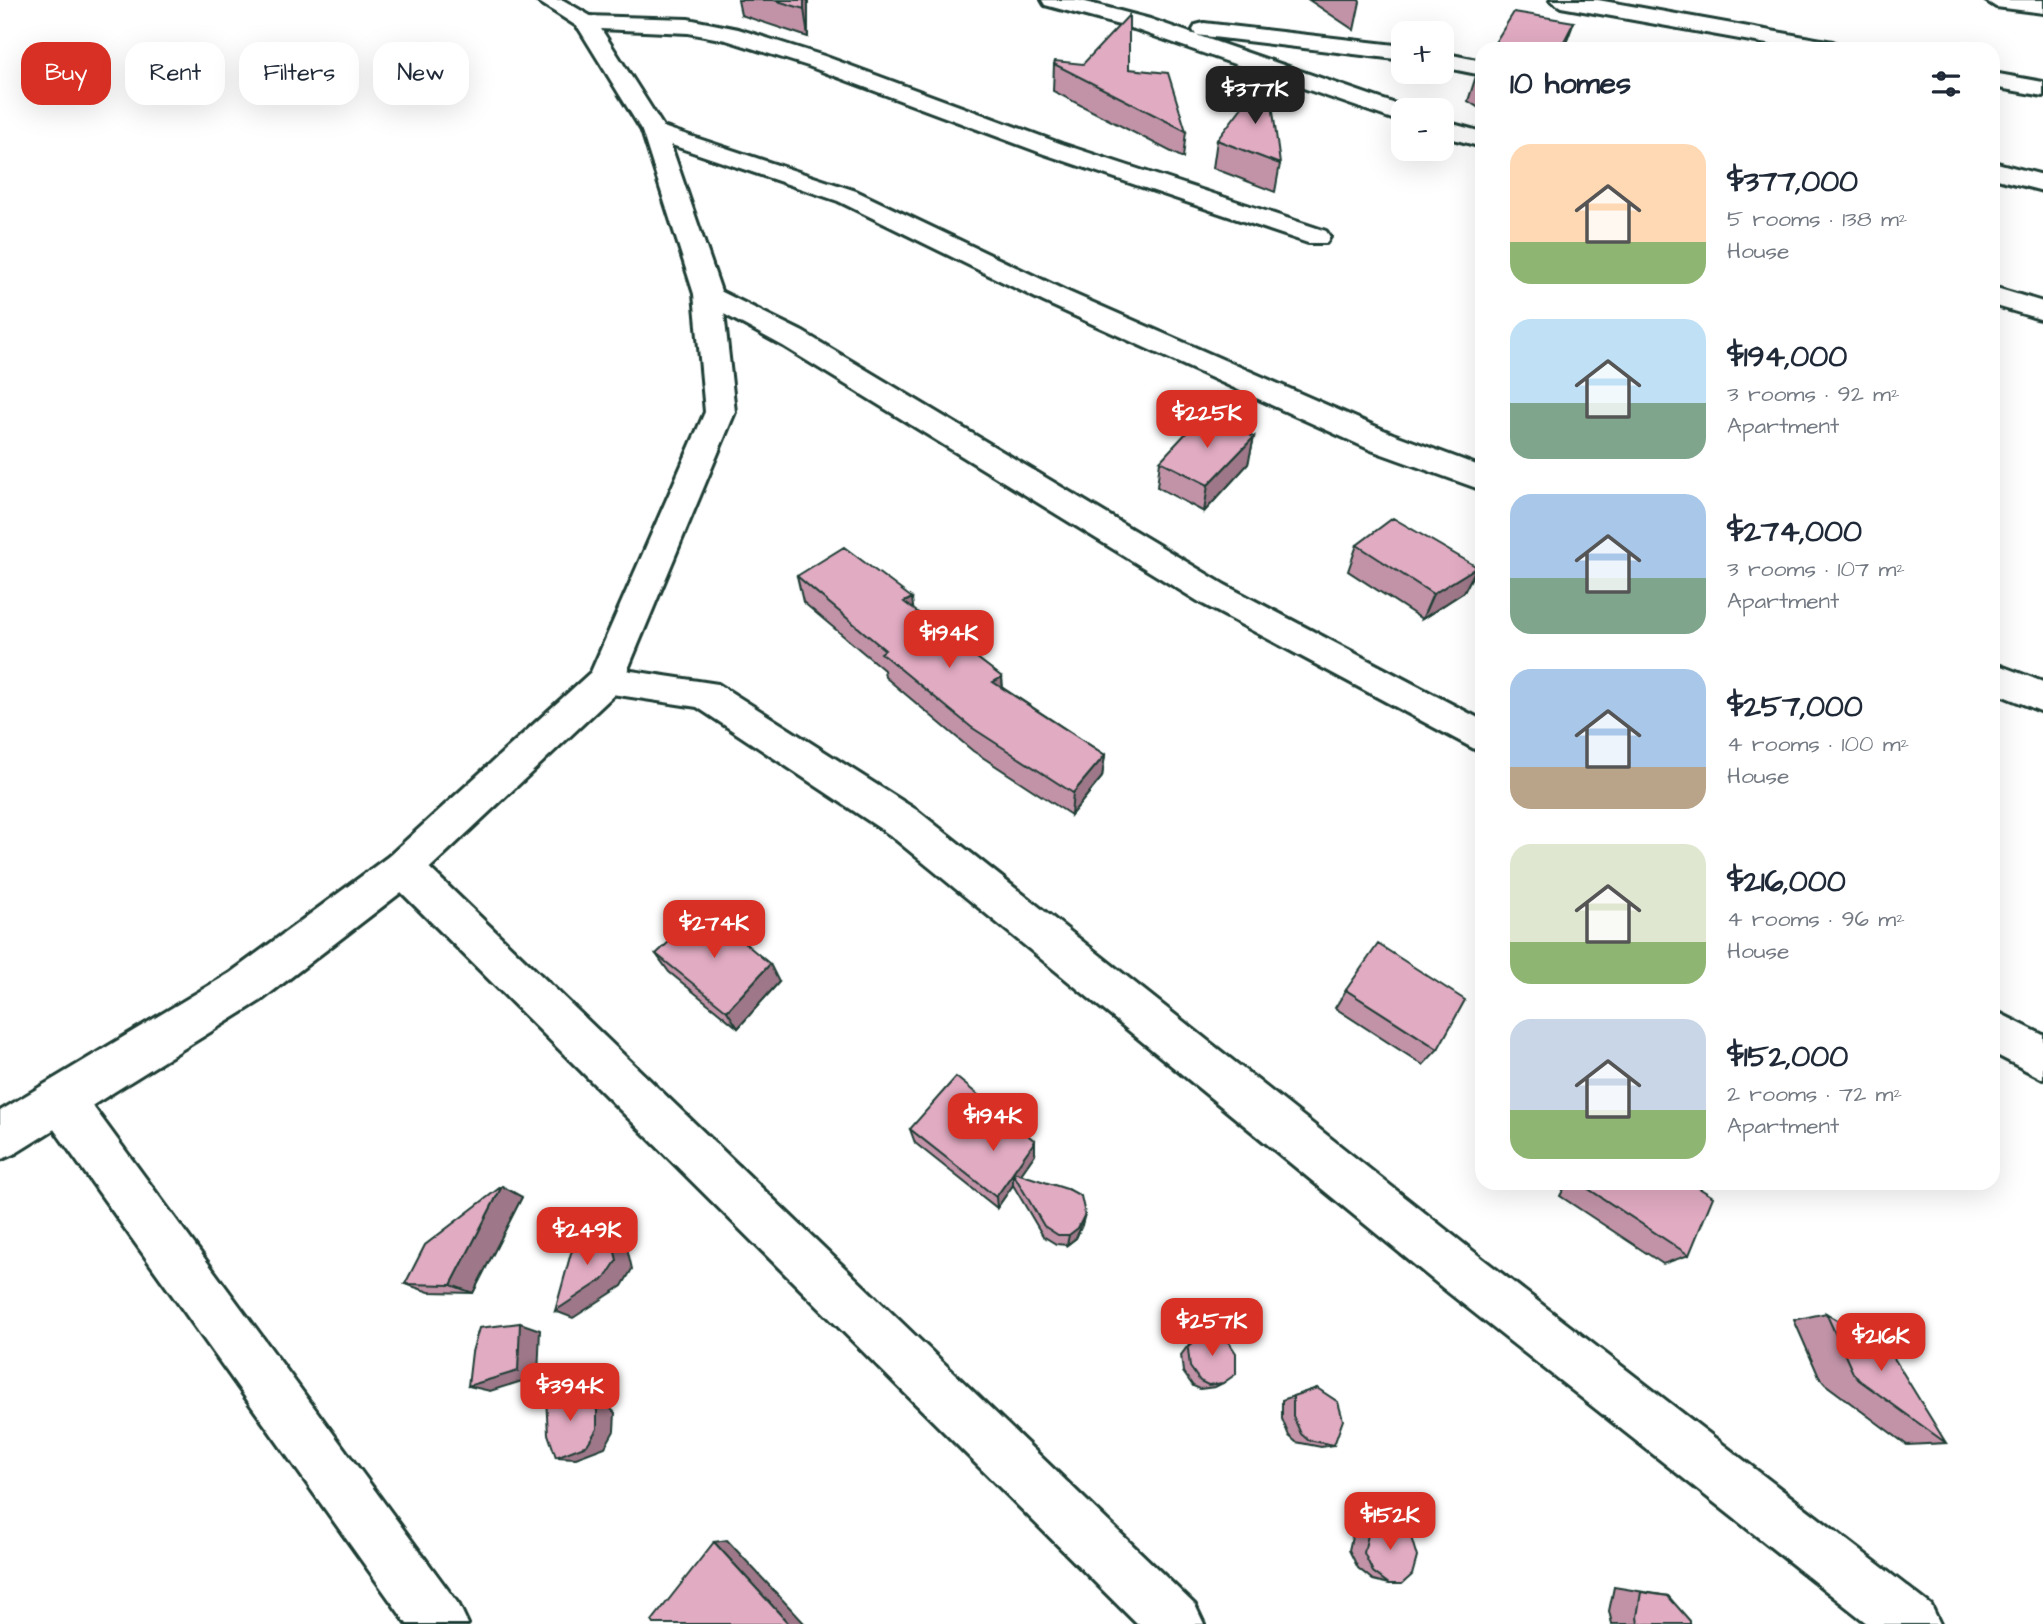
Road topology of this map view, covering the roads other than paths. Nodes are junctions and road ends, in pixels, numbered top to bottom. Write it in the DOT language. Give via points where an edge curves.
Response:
graph roads {
  1 [pos="547,0"];
  2 [pos="1053,0"];
  3 [pos="1561,0"];
  4 [pos="1996,0"];
  5 [pos="2043,6"];
  6 [pos="586,23"];
  7 [pos="1142,24"];
  8 [pos="1794,42"];
  9 [pos="1391,51"];
  10 [pos="1454,62"];
  11 [pos="1475,67"];
  12 [pos="2000,81"];
  13 [pos="2043,89"];
  14 [pos="1391,110"];
  15 [pos="654,131"];
  16 [pos="1454,132"];
  17 [pos="1475,138"];
  18 [pos="2000,172"];
  19 [pos="2043,183"];
  20 [pos="1317,237"];
  21 [pos="708,294"];
  22 [pos="2000,298"];
  23 [pos="2043,311"];
  24 [pos="1475,477"];
  25 [pos="2000,680"];
  26 [pos="605,681"];
  27 [pos="2043,697"];
  28 [pos="1475,734"];
  29 [pos="404,868"];
  30 [pos="2000,1034"];
  31 [pos="2043,1058"];
  32 [pos="62,1102"];
  33 [pos="0,1137"];
  34 [pos="440,1624"];
  35 [pos="1176,1624"];
  36 [pos="1912,1624"];
  1 -- 6 [label="street"];
  2 -- 7 [label="street"];
  3 -- 8 [label="street"];
  4 -- 5 [label="street"];
  6 -- 15 [label="street"];
  6 -- 20 [label="street" via="688,26 730,34"];
  7 -- 9 [label="street"];
  7 -- 14 [label="street"];
  10 -- 11 [label="street"];
  12 -- 13 [label="street"];
  15 -- 21 [label="street"];
  15 -- 24 [label="street" via="848,196 1054,296 1382,442"];
  16 -- 17 [label="street"];
  18 -- 19 [label="street"];
  21 -- 26 [label="street" via="720,412"];
  21 -- 28 [label="street" via="793,339 1213,594"];
  22 -- 23 [label="street"];
  25 -- 27 [label="street"];
  26 -- 29 [label="street"];
  26 -- 36 [label="street" via="705,694 904,823 1455,1267"];
  29 -- 32 [label="street" via="244,987"];
  29 -- 35 [label="street"];
  30 -- 31 [label="street"];
  32 -- 33 [label="street"];
  32 -- 34 [label="street"];
}
